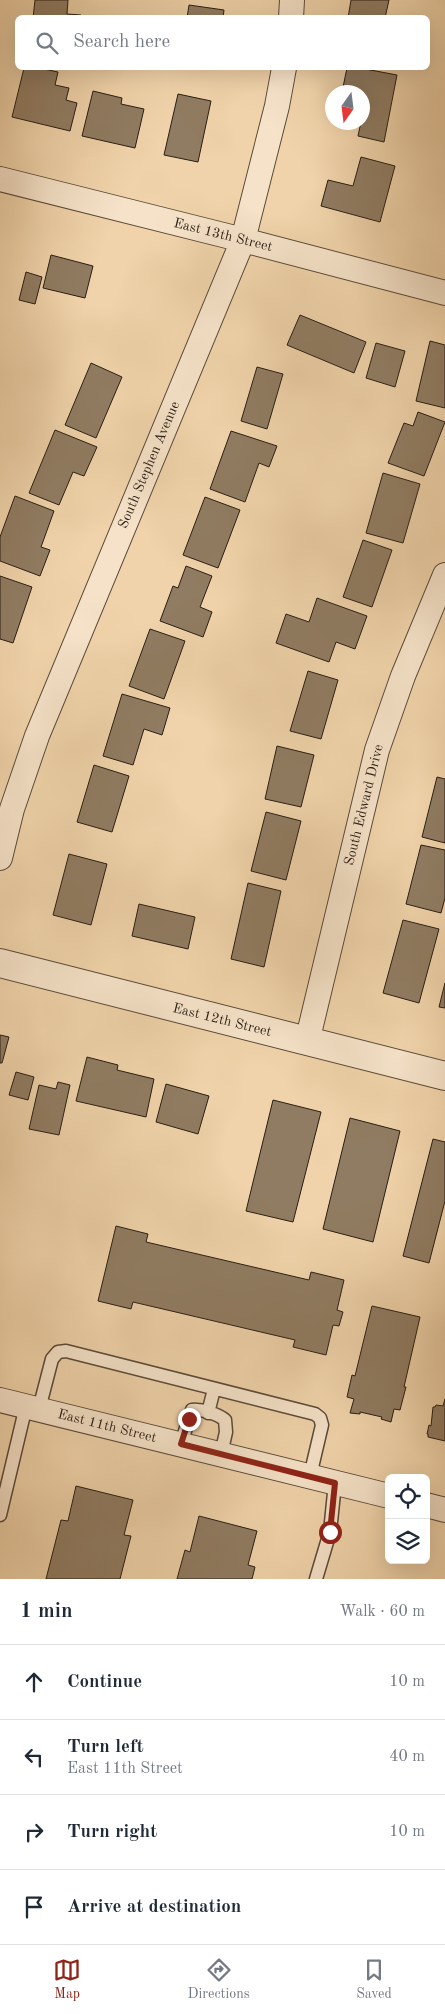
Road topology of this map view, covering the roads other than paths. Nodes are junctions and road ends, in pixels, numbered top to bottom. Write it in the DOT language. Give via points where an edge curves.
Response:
graph roads {
  1 [pos="292,0"];
  2 [pos="291,15"];
  3 [pos="284,70"];
  4 [pos="0,179"];
  5 [pos="243,240"];
  6 [pos="445,293"];
  7 [pos="445,575"];
  8 [pos="0,858"];
  9 [pos="0,964"];
  10 [pos="306,1042"];
  11 [pos="445,1076"];
  12 [pos="214,1389"];
  13 [pos="0,1400"];
  14 [pos="33,1408"];
  15 [pos="208,1413"];
  16 [pos="181,1444"];
  17 [pos="221,1454"];
  18 [pos="310,1476"];
  19 [pos="335,1483"];
  20 [pos="385,1495"];
  21 [pos="430,1506"];
  22 [pos="445,1510"];
  23 [pos="0,1515"];
  24 [pos="316,1579"];
  1 -- 2 [label="street"];
  3 -- 5 [label="street, South Stephen Avenue"];
  4 -- 5 [label="street, East 13th Street"];
  5 -- 6 [label="street, East 13th Street"];
  5 -- 8 [label="street, South Stephen Avenue" via="37,736 12,809"];
  7 -- 10 [label="street, South Edward Drive" via="403,676 377,750"];
  9 -- 10 [label="street, East 12th Street"];
  10 -- 11 [label="street, East 12th Street"];
  12 -- 14 [label="lane" via="66,1351 58,1352 52,1359"];
  12 -- 15 [label="lane"];
  12 -- 18 [label="lane" via="315,1414 320,1418 322,1425"];
  13 -- 14 [label="street, East 11th Street"];
  14 -- 16 [label="street, East 11th Street"];
  14 -- 23 [label="lane"];
  15 -- 16 [label="lane" via="192,1410"];
  15 -- 17 [label="lane" via="225,1420"];
  16 -- 17 [label="street, East 11th Street"];
  17 -- 18 [label="street, East 11th Street"];
  18 -- 19 [label="street, East 11th Street"];
  19 -- 20 [label="street, East 11th Street"];
  19 -- 24 [label="lane" via="330,1532"];
  21 -- 22 [label="street"];
}
